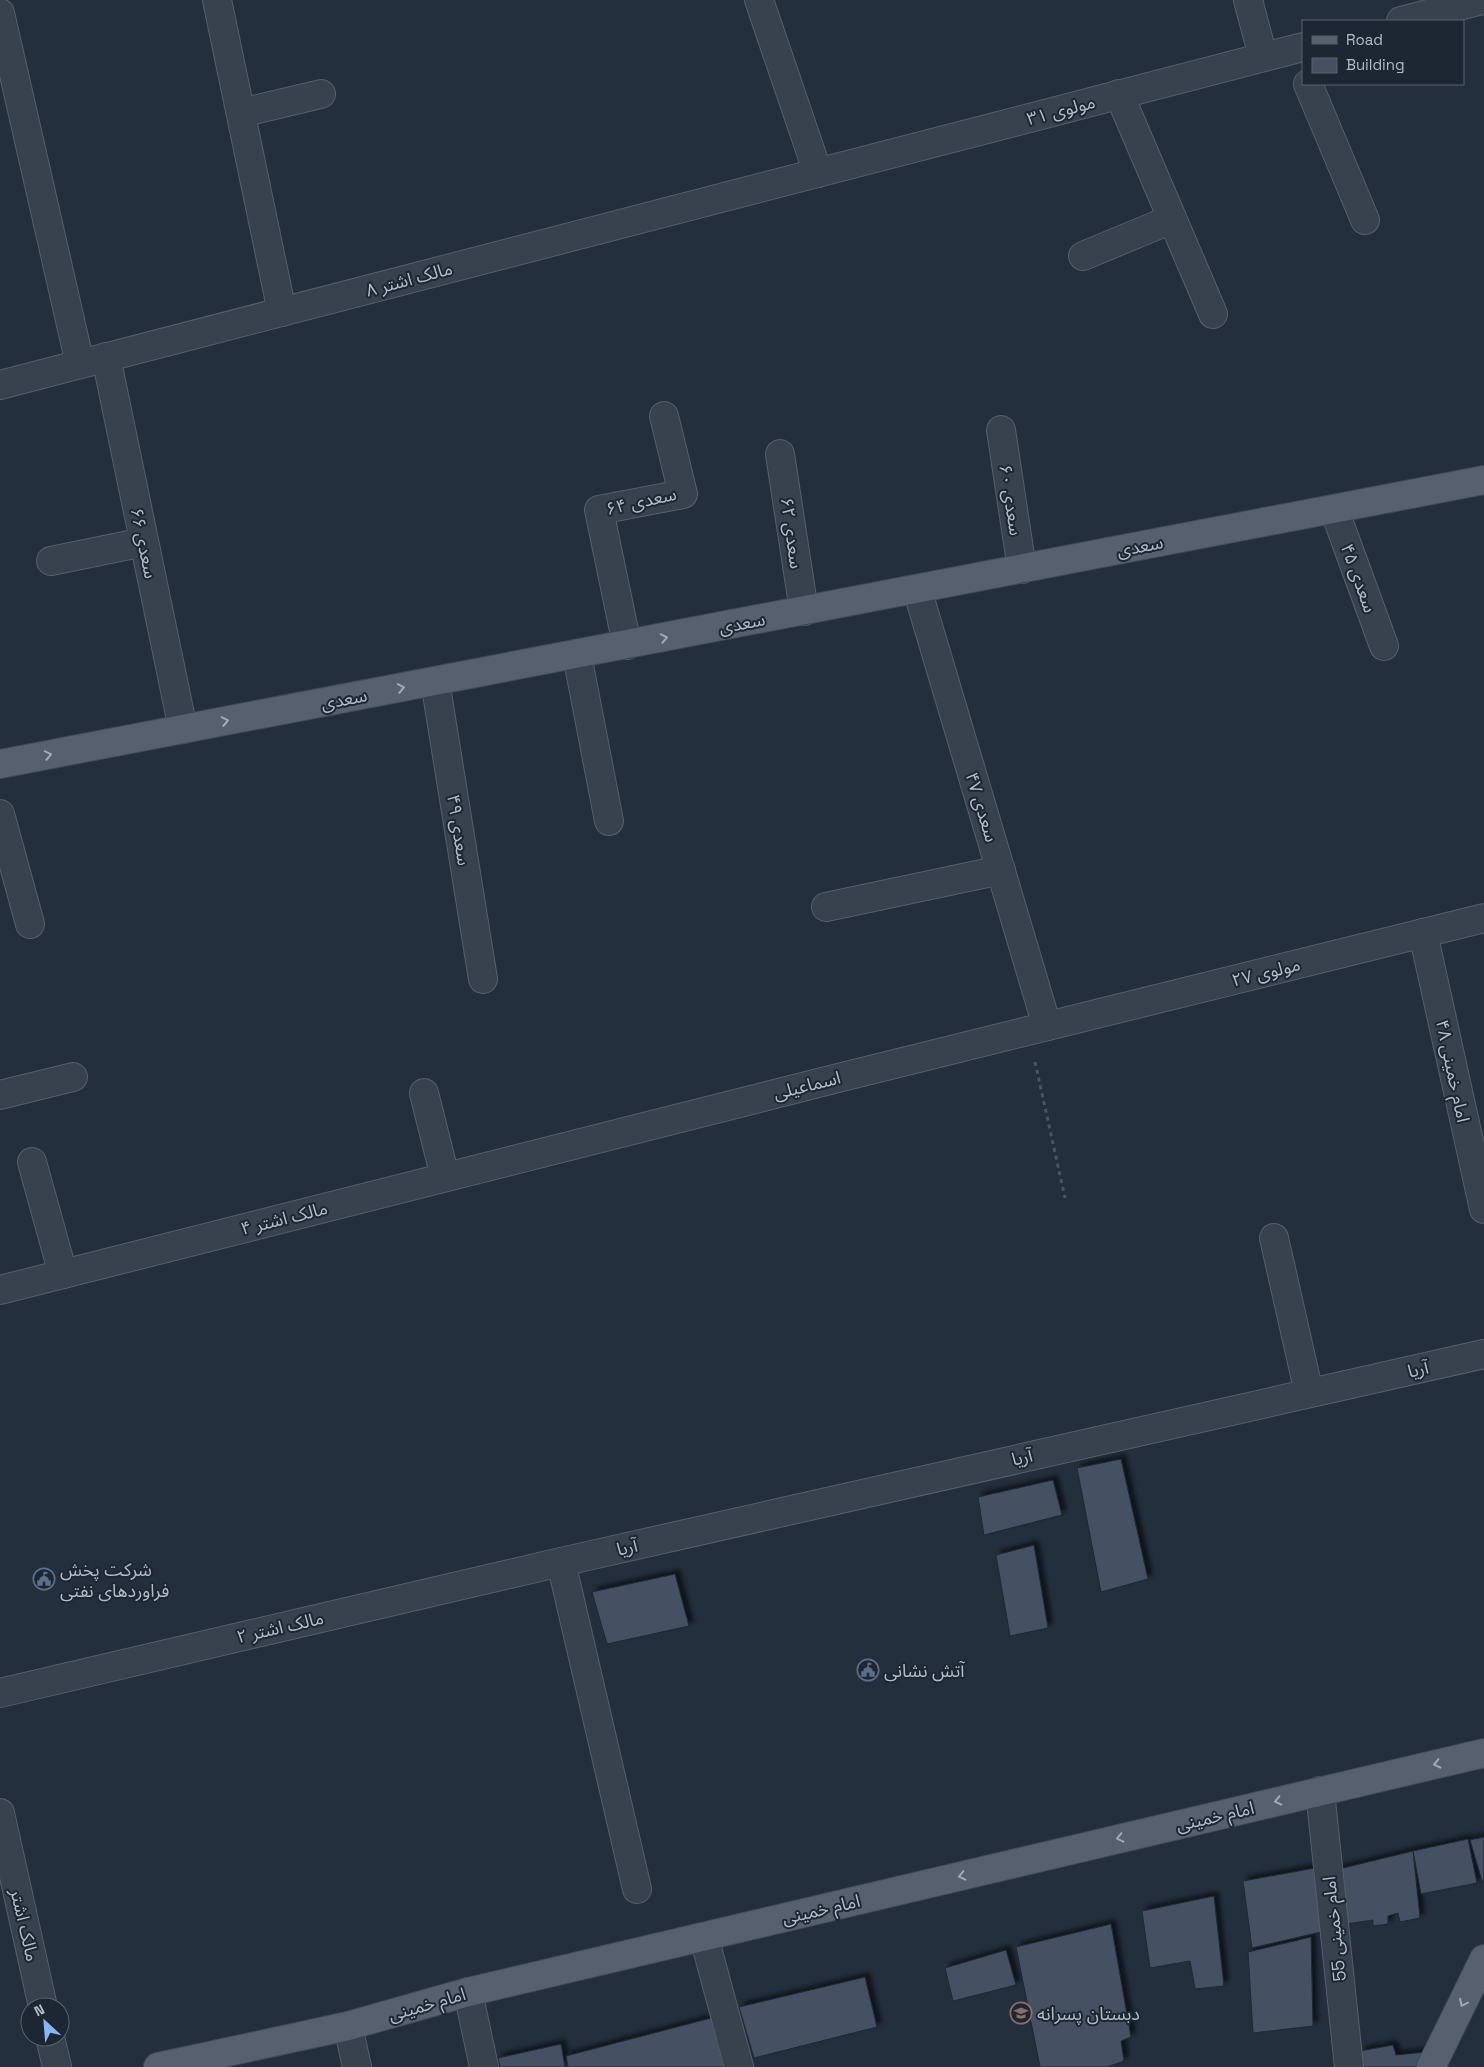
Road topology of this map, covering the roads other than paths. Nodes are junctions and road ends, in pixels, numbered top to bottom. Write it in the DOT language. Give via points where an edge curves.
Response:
graph roads {
  1 [pos="217,0"];
  2 [pos="759,0"];
  3 [pos="1248,0"];
  4 [pos="1482,0"];
  5 [pos="0,13"];
  6 [pos="1405,20"];
  7 [pos="3,42"];
  8 [pos="1300,56"];
  9 [pos="1263,57"];
  10 [pos="1308,85"];
  11 [pos="321,94"];
  12 [pos="1119,94"];
  13 [pos="241,113"];
  14 [pos="818,172"];
  15 [pos="1172,219"];
  16 [pos="1365,220"];
  17 [pos="1083,256"];
  18 [pos="282,312"];
  19 [pos="1213,314"];
  20 [pos="93,361"];
  21 [pos="0,385"];
  22 [pos="664,416"];
  23 [pos="1000,430"];
  24 [pos="780,454"];
  25 [pos="1484,480"];
  26 [pos="1334,509"];
  27 [pos="144,542"];
  28 [pos="51,561"];
  29 [pos="1022,569"];
  30 [pos="917,589"];
  31 [pos="804,611"];
  32 [pos="627,645"];
  33 [pos="1384,646"];
  34 [pos="577,654"];
  35 [pos="435,681"];
  36 [pos="183,729"];
  37 [pos="0,764"];
  38 [pos="0,814"];
  39 [pos="609,821"];
  40 [pos="1001,870"];
  41 [pos="826,907"];
  42 [pos="1484,918"];
  43 [pos="30,924"];
  44 [pos="1423,933"];
  45 [pos="483,980"];
  46 [pos="1038,1028"];
  47 [pos="73,1077"];
  48 [pos="424,1093"];
  49 [pos="0,1095"];
  50 [pos="568,1146"];
  51 [pos="32,1162"];
  52 [pos="445,1177"];
  53 [pos="1484,1210"];
  54 [pos="1274,1238"];
  55 [pos="63,1274"];
  56 [pos="0,1290"];
  57 [pos="1484,1354"];
  58 [pos="1309,1393"];
  59 [pos="561,1562"];
  60 [pos="0,1693"];
  61 [pos="1484,1753"];
  62 [pos="1320,1792"];
  63 [pos="0,1813"];
  64 [pos="637,1889"];
  65 [pos="704,1937"];
  66 [pos="1484,1959"];
  67 [pos="468,1992"];
  68 [pos="41,1997"];
  69 [pos="348,2026"];
  70 [pos="52,2047"];
  71 [pos="57,2067"];
  72 [pos="158,2067"];
  73 [pos="357,2067"];
  74 [pos="484,2067"];
  75 [pos="739,2067"];
  76 [pos="1349,2067"];
  77 [pos="1431,2067"];
  1 -- 13 [label="street"];
  2 -- 14 [label="street"];
  3 -- 9 [label="street"];
  4 -- 6 [label="street"];
  5 -- 7 [label="street, سعدی ۶۶"];
  7 -- 20 [label="street, سعدی ۶۶"];
  8 -- 9 [label="street, مولوی ۳۱"];
  9 -- 12 [label="street, مولوی ۳۱"];
  10 -- 16 [label="street"];
  11 -- 13 [label="street"];
  12 -- 14 [label="street, مولوی ۳۱"];
  12 -- 15 [label="street"];
  13 -- 18 [label="street"];
  14 -- 18 [label="street, مالک اشتر ۸"];
  15 -- 17 [label="street"];
  15 -- 19 [label="street"];
  18 -- 20 [label="street, مالک اشتر ۸"];
  20 -- 21 [label="street, مالک اشتر ۸"];
  20 -- 27 [label="street, سعدی ۶۶"];
  22 -- 32 [label="street, سعدی ۶۴" via="683,494 599,510"];
  23 -- 29 [label="street, سعدی ۶۰"];
  24 -- 31 [label="street, سعدی ۶۲"];
  25 -- 26 [label="main road, سعدی"];
  26 -- 29 [label="main road, سعدی"];
  26 -- 33 [label="street, سعدی ۴۵"];
  27 -- 28 [label="street"];
  27 -- 36 [label="street, سعدی ۶۶"];
  29 -- 30 [label="main road, سعدی"];
  30 -- 31 [label="main road, سعدی"];
  30 -- 40 [label="street, سعدی ۴۷"];
  32 -- 31 [label="main road, سعدی, one-way"];
  32 -- 34 [label="main road, سعدی"];
  34 -- 35 [label="main road, سعدی"];
  34 -- 39 [label="street"];
  36 -- 35 [label="main road, سعدی, one-way"];
  35 -- 45 [label="street, سعدی ۴۹"];
  37 -- 36 [label="main road, سعدی, one-way"];
  38 -- 43 [label="street"];
  40 -- 41 [label="street"];
  40 -- 46 [label="street, سعدی ۴۷"];
  42 -- 44 [label="street, مولوی ۲۷"];
  44 -- 46 [label="street, مولوی ۲۷"];
  44 -- 53 [label="street, امام خمینی ۴۸"];
  46 -- 50 [label="street, اسماعیلی"];
  47 -- 49 [label="street"];
  48 -- 52 [label="street"];
  50 -- 52 [label="street, مالک اشتر ۴"];
  51 -- 55 [label="street"];
  52 -- 55 [label="street, مالک اشتر ۴"];
  54 -- 58 [label="street"];
  55 -- 56 [label="street, مالک اشتر ۴"];
  57 -- 58 [label="street, آریا"];
  58 -- 59 [label="street, آریا"];
  59 -- 60 [label="street, مالک اشتر ۲"];
  59 -- 64 [label="street"];
  61 -- 62 [label="main road, امام خمینی, one-way"];
  62 -- 65 [label="main road, امام خمینی, one-way"];
  62 -- 76 [label="street, امام خمینی 55"];
  63 -- 68 [label="street, مالک اشتر"];
  65 -- 67 [label="main road, امام خمینی"];
  65 -- 75 [label="street"];
  66 -- 77 [label="main road, one-way"];
  67 -- 69 [label="main road, امام خمینی"];
  67 -- 74 [label="street"];
  69 -- 72 [label="main road, امام خمینی"];
  69 -- 73 [label="street"];
  70 -- 71 [label="street"];
}
